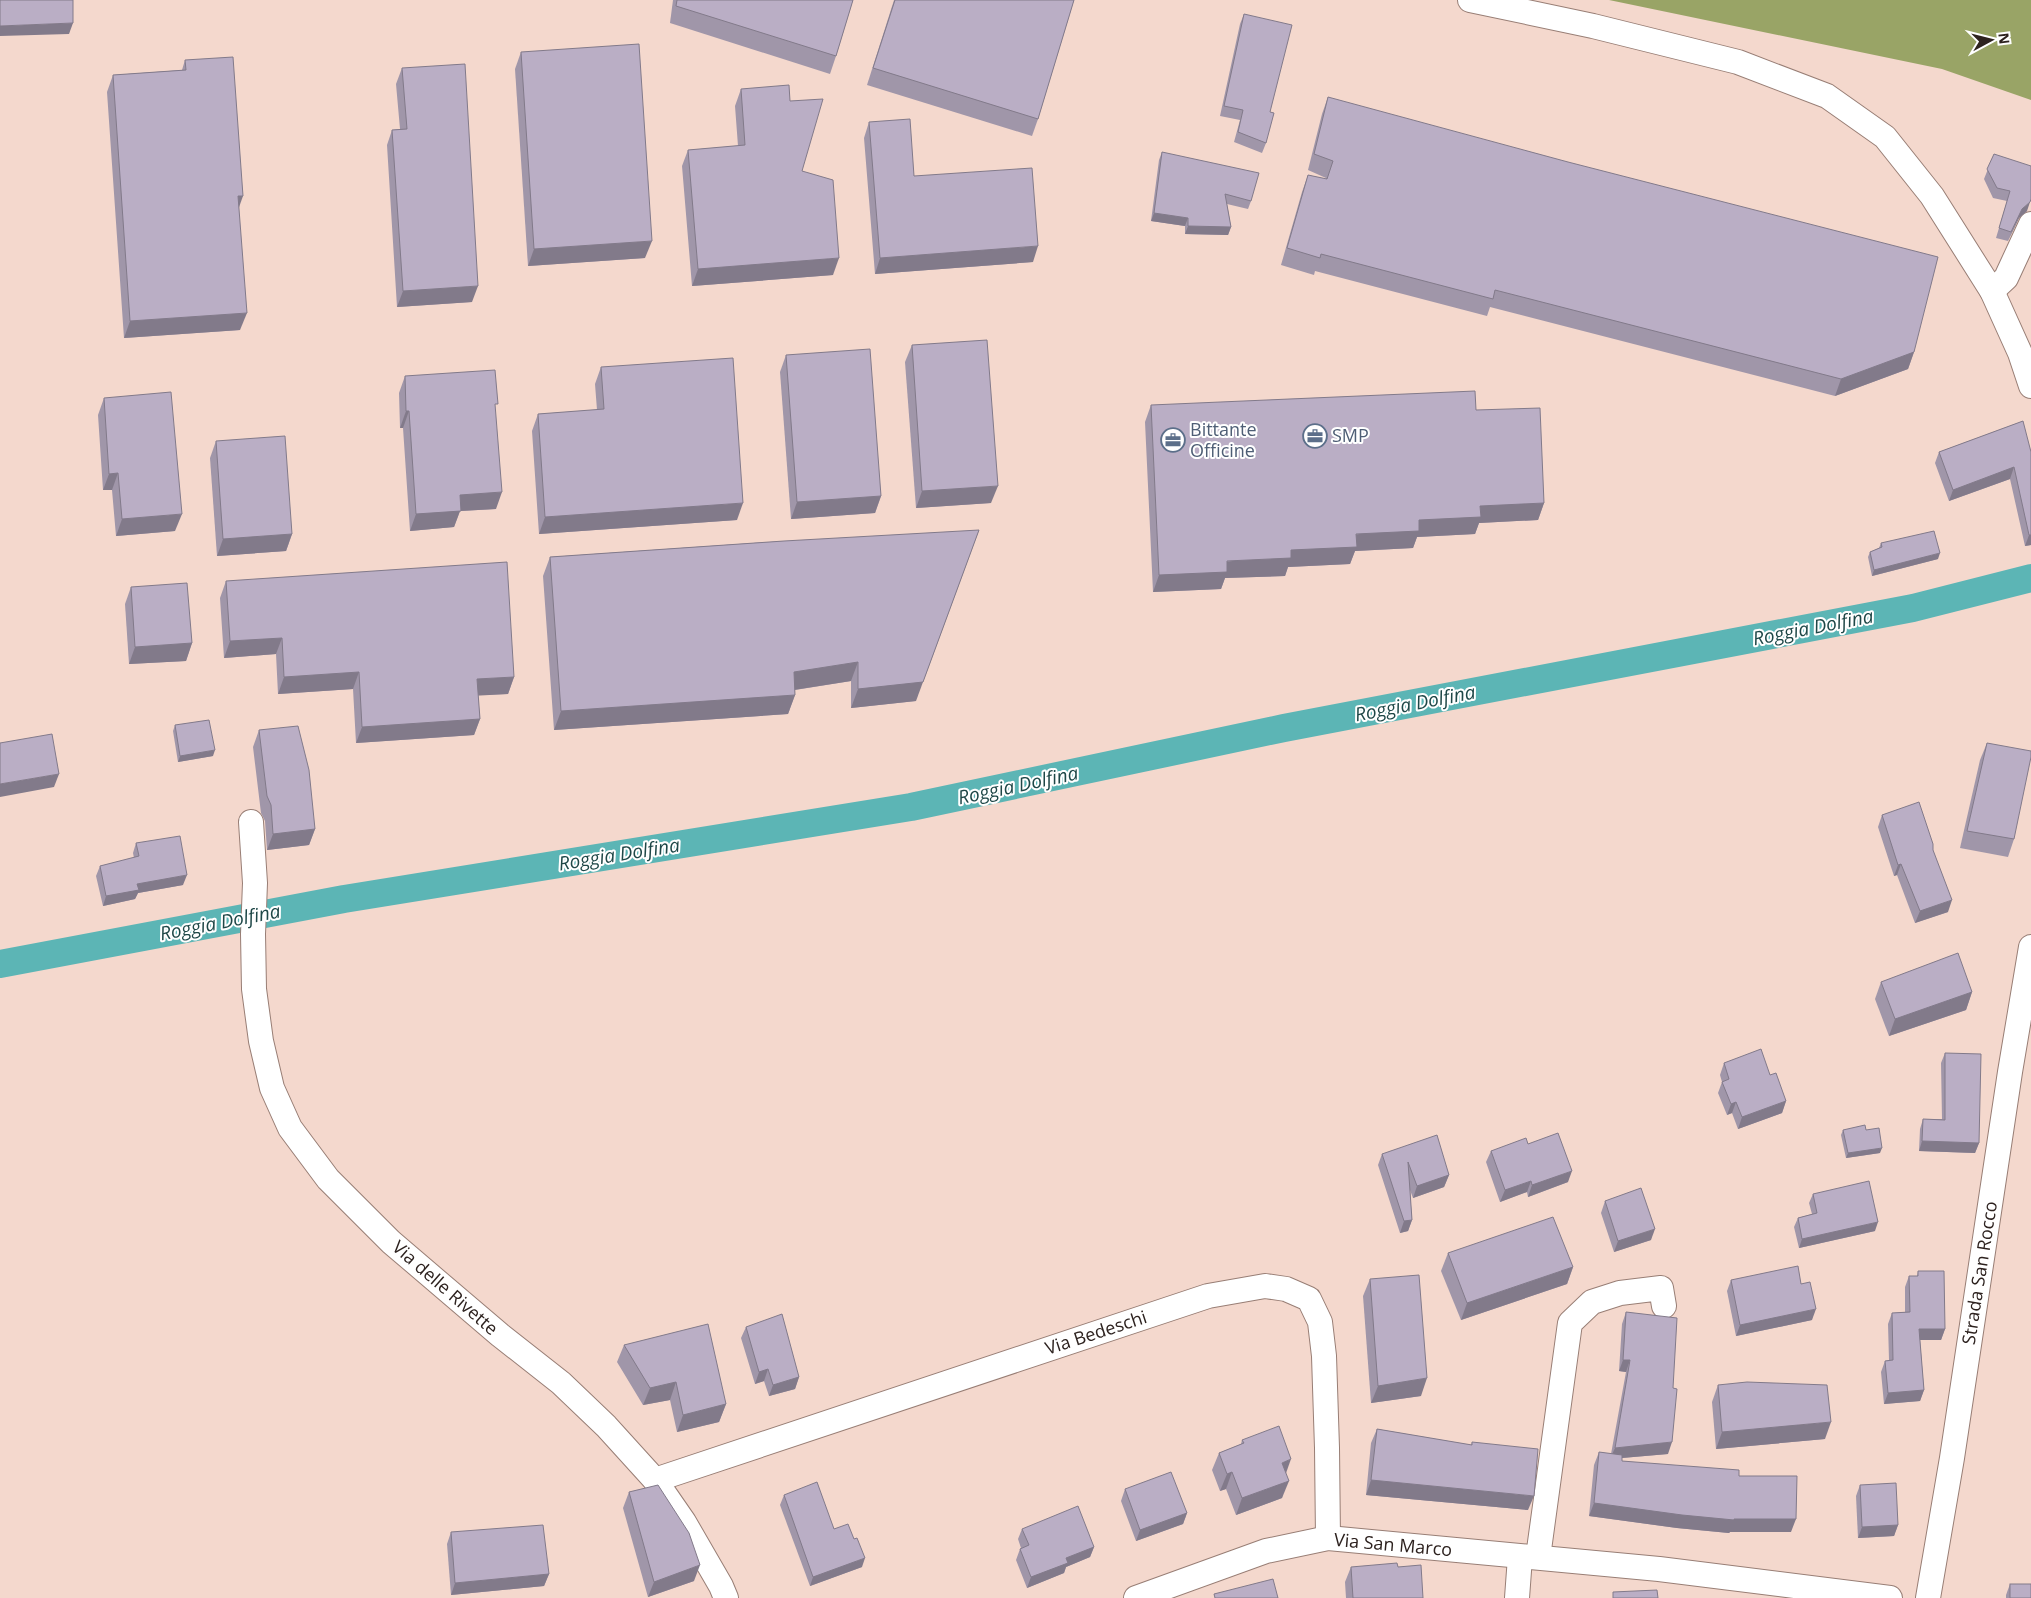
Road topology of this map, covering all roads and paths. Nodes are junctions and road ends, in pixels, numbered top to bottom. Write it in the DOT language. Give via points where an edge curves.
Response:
graph roads {
  1 [pos="1470,0"];
  2 [pos="2031,224"];
  3 [pos="1992,291"];
  4 [pos="2031,386"];
  5 [pos="251,822"];
  6 [pos="2031,948"];
  7 [pos="1664,1306"];
  8 [pos="655,1480"];
  9 [pos="1328,1538"];
  10 [pos="1529,1557"];
  11 [pos="726,1598"];
  12 [pos="1136,1598"];
  13 [pos="1517,1598"];
  14 [pos="1890,1598"];
  15 [pos="1928,1598"];
  1 -- 3 [label="street" via="1738,62 1827,96 1885,137 1932,196"];
  2 -- 3 [label="street" via="2006,278"];
  3 -- 4 [label="street"];
  5 -- 8 [label="street, Via delle Rivette" via="255,883 254,989 261,1042 272,1088 290,1128 328,1179 391,1242 561,1383"];
  6 -- 15 [label="street, Strada San Rocco"];
  7 -- 10 [label="street" via="1661,1288 1620,1293 1592,1302 1570,1323"];
  8 -- 9 [label="street, Via Bedeschi" via="1208,1296 1265,1286 1286,1289 1309,1300 1320,1322 1324,1356"];
  8 -- 11 [label="street, Via delle Rivette" via="684,1522"];
  9 -- 10 [label="street, Via San Marco"];
  9 -- 12 [label="street, Via San Marco" via="1266,1551"];
  10 -- 13 [label="street"];
  10 -- 14 [label="street, Via San Marco" via="1659,1569"];
}
